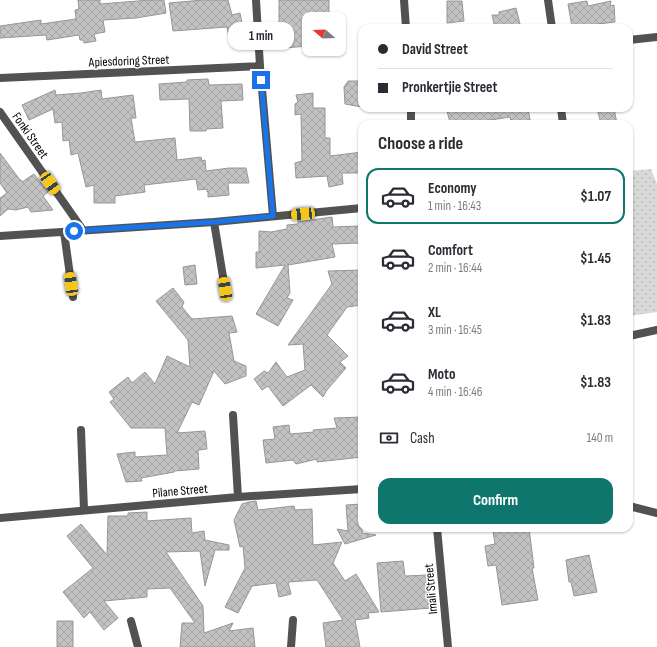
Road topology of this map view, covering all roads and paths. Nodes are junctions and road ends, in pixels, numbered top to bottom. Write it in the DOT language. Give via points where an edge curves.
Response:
graph roads {
  1 [pos="256,0"];
  2 [pos="404,0"];
  3 [pos="548,0"];
  4 [pos="406,24"];
  5 [pos="551,24"];
  6 [pos="657,37"];
  7 [pos="633,40"];
  8 [pos="260,66"];
  9 [pos="0,78"];
  10 [pos="0,112"];
  11 [pos="358,208"];
  12 [pos="273,216"];
  13 [pos="214,222"];
  14 [pos="83,230"];
  15 [pos="64,232"];
  16 [pos="0,236"];
  17 [pos="225,289"];
  18 [pos="73,297"];
  19 [pos="657,330"];
  20 [pos="633,335"];
  21 [pos="233,415"];
  22 [pos="80,430"];
  23 [pos="358,489"];
  24 [pos="238,497"];
  25 [pos="633,507"];
  26 [pos="84,510"];
  27 [pos="657,513"];
  28 [pos="0,518"];
  29 [pos="437,532"];
  30 [pos="293,620"];
  31 [pos="131,622"];
  32 [pos="138,647"];
  33 [pos="291,647"];
  34 [pos="448,647"];
  1 -- 8 [label="street"];
  2 -- 4 [label="street"];
  3 -- 5 [label="street"];
  6 -- 7 [label="street"];
  8 -- 9 [label="street, Apiesdoring Street"];
  8 -- 12 [label="street"];
  10 -- 14 [label="street, Fonki Street"];
  11 -- 12 [label="street"];
  12 -- 13 [label="street"];
  13 -- 14 [label="street"];
  13 -- 17 [label="street"];
  14 -- 15 [label="street"];
  15 -- 16 [label="street"];
  15 -- 18 [label="street"];
  19 -- 20 [label="street"];
  21 -- 24 [label="street"];
  22 -- 26 [label="street"];
  23 -- 24 [label="street, Pilane Street"];
  24 -- 26 [label="street, Pilane Street"];
  25 -- 27 [label="street"];
  26 -- 28 [label="street, Pilane Street"];
  29 -- 34 [label="street, Imali Street"];
  30 -- 33 [label="street"];
  31 -- 32 [label="street"];
}
